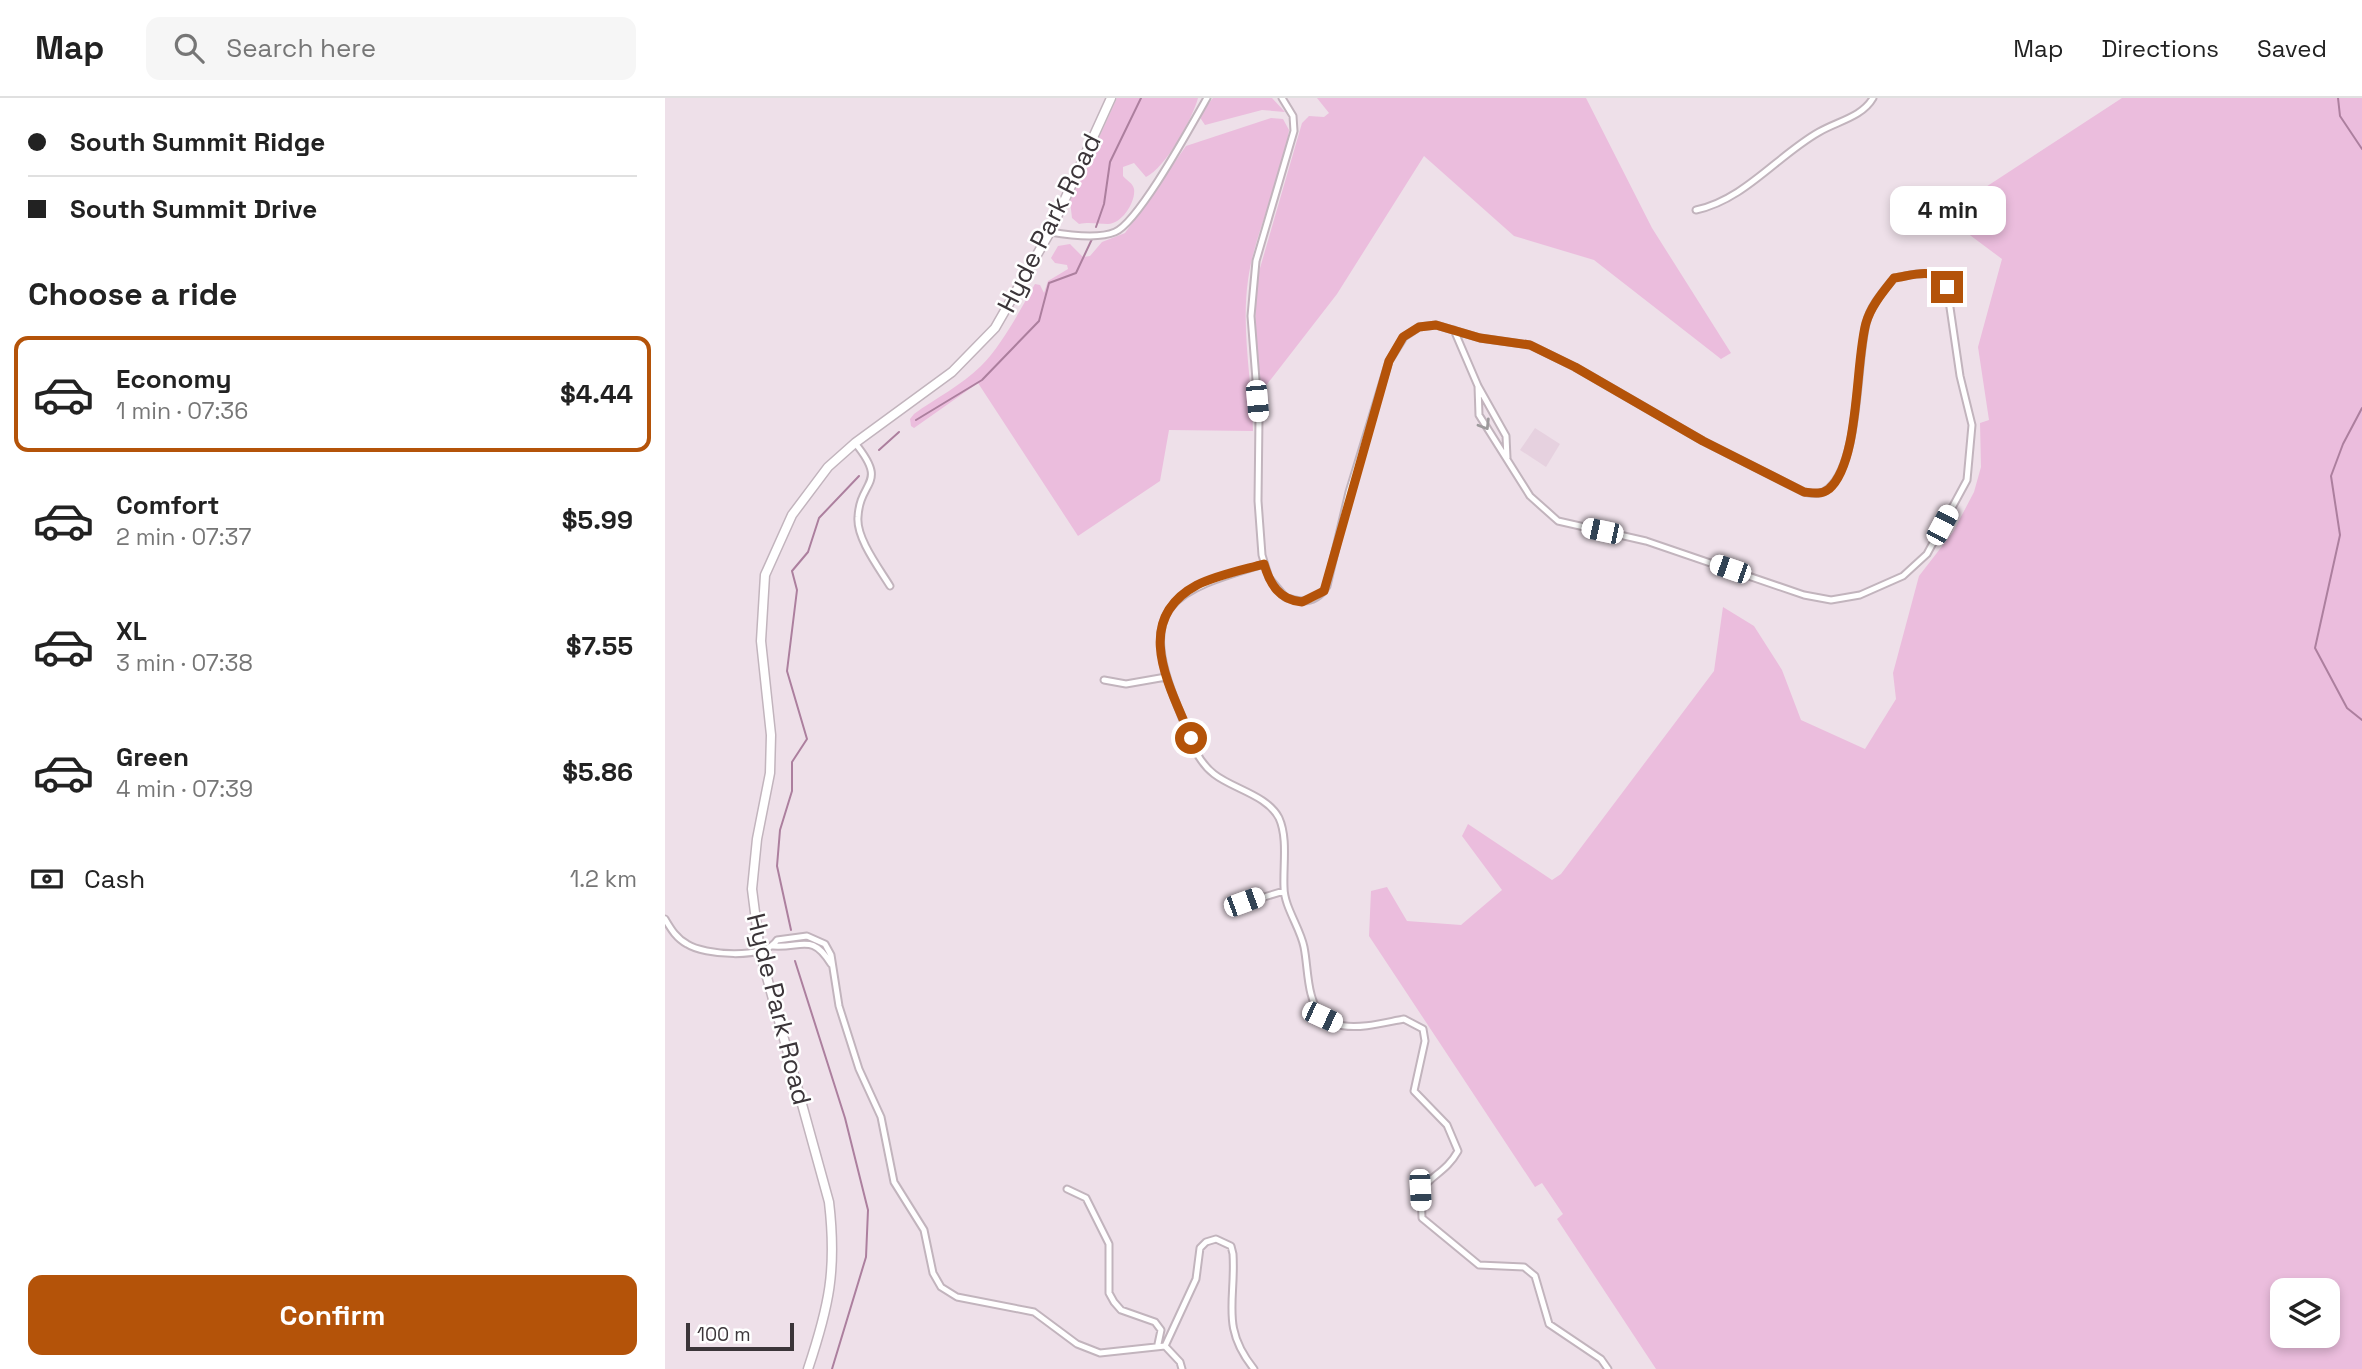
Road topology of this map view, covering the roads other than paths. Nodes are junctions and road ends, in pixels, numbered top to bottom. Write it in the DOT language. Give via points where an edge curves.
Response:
graph roads {
  1 [pos="1111,98"];
  2 [pos="1207,98"];
  3 [pos="1282,98"];
  4 [pos="1873,98"];
  5 [pos="1696,210"];
  6 [pos="1051,232"];
  7 [pos="1454,330"];
  8 [pos="1478,386"];
  9 [pos="855,443"];
  10 [pos="1507,459"];
  11 [pos="1264,564"];
  12 [pos="890,586"];
  13 [pos="1166,677"];
  14 [pos="1104,680"];
  15 [pos="1284,891"];
  16 [pos="1244,902"];
  17 [pos="665,919"];
  18 [pos="760,952"];
  19 [pos="1067,1189"];
  20 [pos="1162,1345"];
  21 [pos="808,1369"];
  22 [pos="1182,1369"];
  23 [pos="1254,1369"];
  24 [pos="1608,1369"];
  1 -- 6 [label="main road, Hyde Park Road"];
  2 -- 6 [label="street" via="1167,167 1124,226 1110,233"];
  3 -- 11 [label="street" via="1293,116 1294,131 1261,243 1251,299"];
  4 -- 5 [label="street" via="1866,110 1818,132 1710,208"];
  6 -- 9 [label="main road, Hyde Park Road" via="978,349"];
  7 -- 8 [label="street"];
  7 -- 10 [label="street" via="1530,345 1703,441 1804,492 1817,494 1828,490 1840,475 1851,433 1866,323 1874,303 1894,278 1933,272 1947,287 1959,376 1972,425 1967,480 1927,554 1903,576 1860,595 1831,600 1804,595 1646,541 1557,521 1530,496"];
  7 -- 11 [label="street" via="1419,327 1403,337 1389,361 1324,591 1302,602 1285,597 1273,585"];
  8 -- 10 [label="street" via="1506,436"];
  8 -- 10 [label="street, one-way" via="1479,415"];
  9 -- 12 [label="street" via="872,473 858,512 859,529"];
  9 -- 18 [label="main road, Hyde Park Road" via="828,467 797,506 765,575 761,641 771,735 770,774 752,889"];
  11 -- 13 [label="street" via="1199,584 1177,601 1160,633"];
  13 -- 14 [label="street" via="1126,684"];
  13 -- 15 [label="street" via="1199,759 1214,774 1269,806 1279,818"];
  15 -- 16 [label="street"];
  15 -- 24 [label="street" via="1303,944 1311,997 1322,1017 1348,1029 1404,1018 1423,1029 1425,1041 1415,1091 1447,1125 1458,1152 1448,1168 1420,1190 1422,1219 1479,1265 1524,1267 1535,1276 1549,1324 1601,1359"];
  17 -- 18 [label="street" via="688,946 721,954"];
  18 -- 20 [label="street" via="773,946 810,943 820,947 833,967 839,1006 859,1069 881,1117 894,1182 924,1230 933,1273 941,1287 957,1297 1034,1312 1077,1344 1100,1353"];
  18 -- 21 [label="main road, Hyde Park Road" via="829,1202 833,1236 827,1313"];
  19 -- 20 [label="street" via="1086,1198 1109,1244 1109,1293 1114,1303 1155,1322"];
  20 -- 22 [label="street"];
  20 -- 23 [label="street" via="1196,1279 1200,1248 1206,1242 1223,1240 1233,1254 1229,1313 1244,1356"];
}
